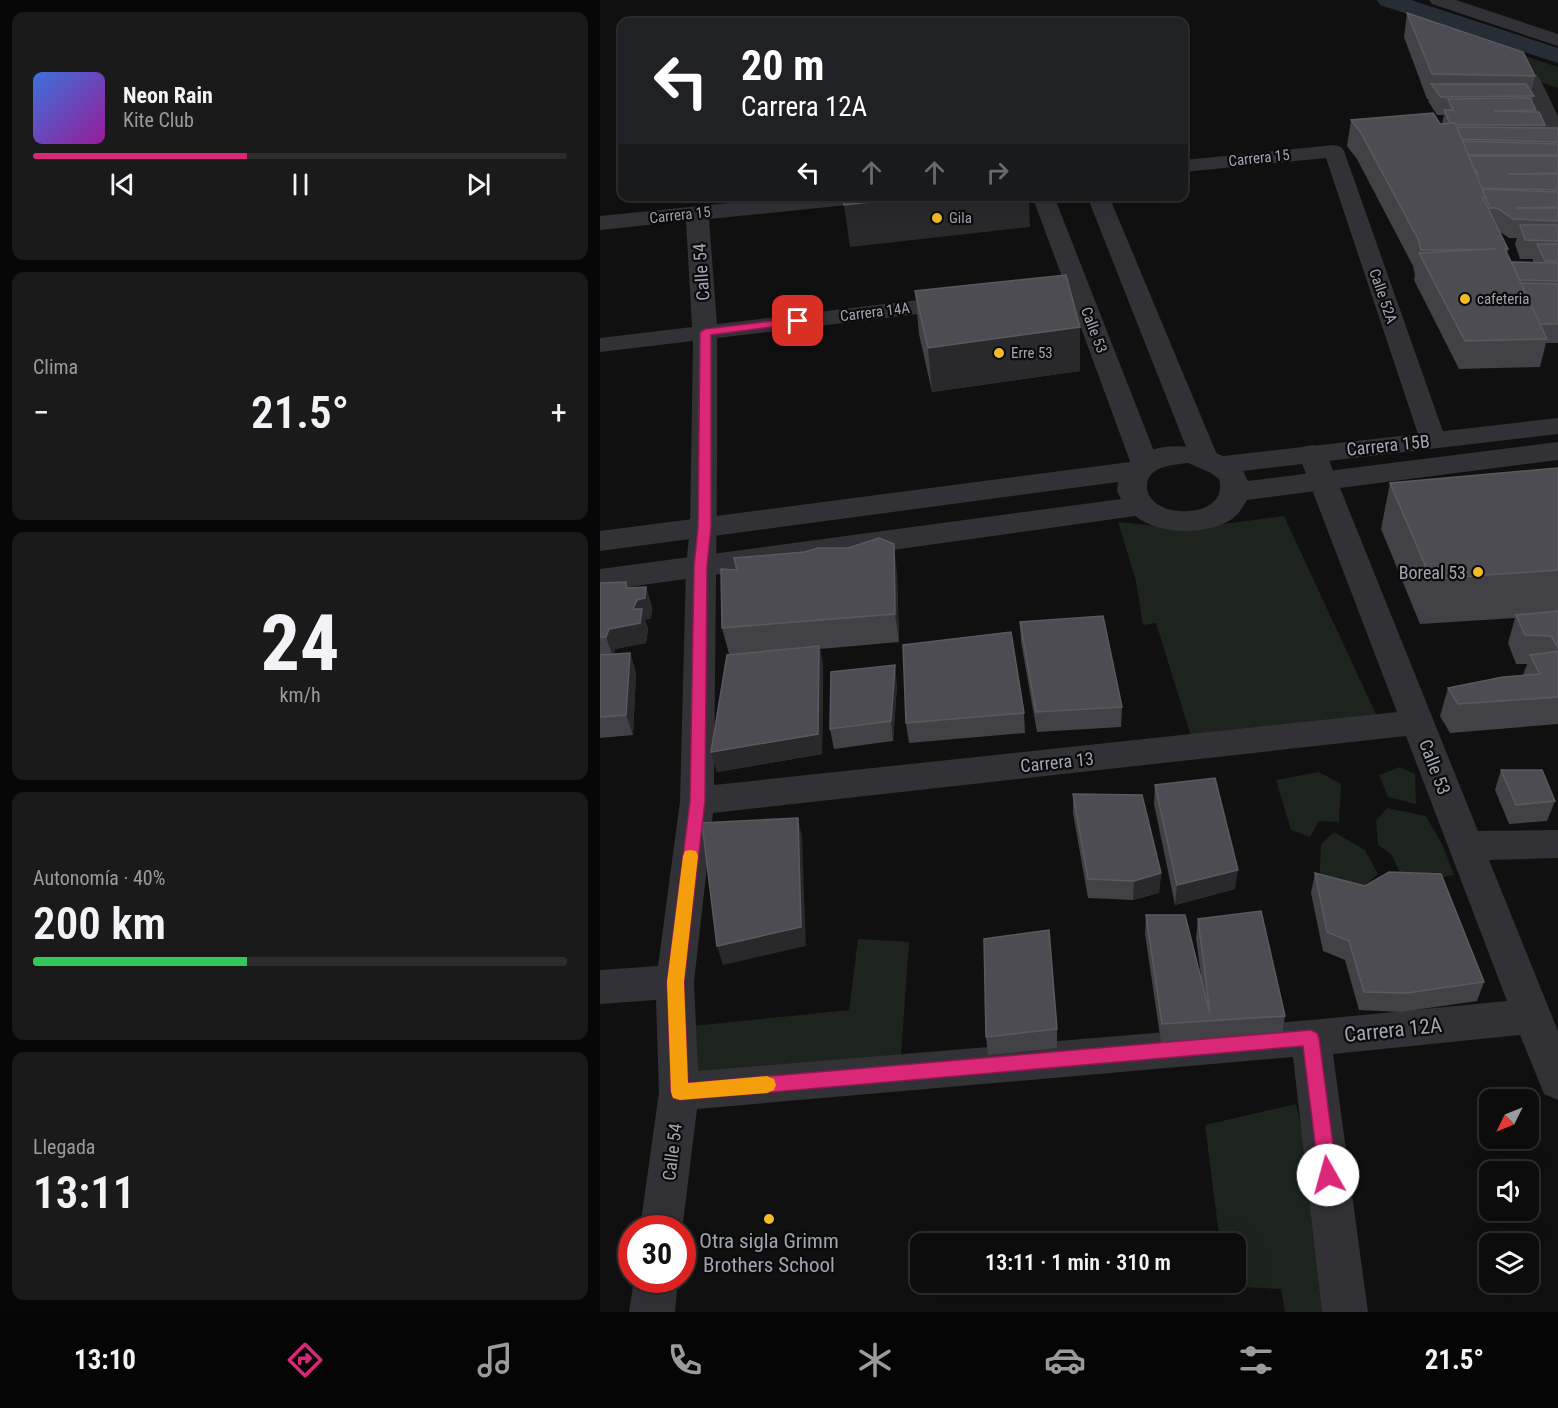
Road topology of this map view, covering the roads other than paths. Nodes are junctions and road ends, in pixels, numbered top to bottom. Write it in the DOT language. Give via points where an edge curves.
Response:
graph roads {
  1 [pos="1438,0"];
  2 [pos="1558,40"];
  3 [pos="1530,79"];
  4 [pos="1558,137"];
  5 [pos="1334,151"];
  6 [pos="1188,166"];
  7 [pos="818,201"];
  8 [pos="1045,201"];
  9 [pos="1100,201"];
  10 [pos="697,213"];
  11 [pos="600,223"];
  12 [pos="1078,287"];
  13 [pos="705,332"];
  14 [pos="600,345"];
  15 [pos="1558,426"];
  16 [pos="1433,440"];
  17 [pos="1558,451"];
  18 [pos="1211,461"];
  19 [pos="1317,466"];
  20 [pos="1141,467"];
  21 [pos="1235,492"];
  22 [pos="1140,506"];
  23 [pos="704,527"];
  24 [pos="600,541"];
  25 [pos="701,566"];
  26 [pos="600,580"];
  27 [pos="1417,722"];
  28 [pos="697,801"];
  29 [pos="1558,844"];
  30 [pos="1466,846"];
  31 [pos="675,982"];
  32 [pos="600,987"];
  33 [pos="1533,1016"];
  34 [pos="1311,1038"];
  35 [pos="1558,1081"];
  36 [pos="680,1092"];
  37 [pos="664,1215"];
  38 [pos="654,1293"];
  39 [pos="652,1312"];
  40 [pos="1346,1312"];
  1 -- 2 [label="street"];
  3 -- 4 [label="street"];
  5 -- 6 [label="street, Carrera 15"];
  5 -- 16 [label="street, Calle 52A"];
  7 -- 10 [label="street, Carrera 15"];
  8 -- 12 [label="street, Calle 53"];
  9 -- 18 [label="street"];
  10 -- 11 [label="street, Carrera 15"];
  10 -- 13 [label="street, Calle 54"];
  12 -- 13 [label="street, Carrera 14A"];
  12 -- 20 [label="street, Calle 53"];
  13 -- 14 [label="street, Carrera 14A"];
  13 -- 23 [label="street, Calle 54"];
  15 -- 16 [label="street, Carrera 15B"];
  16 -- 19 [label="street, Carrera 15B"];
  17 -- 19 [label="street, Carrera 15B"];
  18 -- 19 [label="street, Carrera 15B"];
  18 -- 20 [label="street" via="1171,454"];
  18 -- 21 [label="street" via="1229,473"];
  19 -- 21 [label="street, Carrera 15B"];
  19 -- 27 [label="street, Calle 53"];
  20 -- 22 [label="street" via="1130,481 1131,494"];
  20 -- 23 [label="street"];
  21 -- 22 [label="street" via="1231,503 1221,512 1197,520 1170,520"];
  22 -- 25 [label="street"];
  23 -- 24 [label="street"];
  23 -- 25 [label="street, Calle 54"];
  25 -- 26 [label="street"];
  25 -- 28 [label="street, Calle 54"];
  27 -- 28 [label="street, Carrera 13"];
  27 -- 30 [label="street, Calle 53"];
  28 -- 31 [label="street, Calle 54"];
  29 -- 30 [label="street"];
  30 -- 33 [label="street, Calle 53"];
  31 -- 32 [label="street"];
  31 -- 36 [label="street, Calle 54"];
  33 -- 34 [label="street, Carrera 12A"];
  33 -- 35 [label="street, Calle 53"];
  34 -- 36 [label="street, Carrera 12A"];
  34 -- 40 [label="street"];
  36 -- 37 [label="street, Calle 54"];
  38 -- 39 [label="street"];
}
